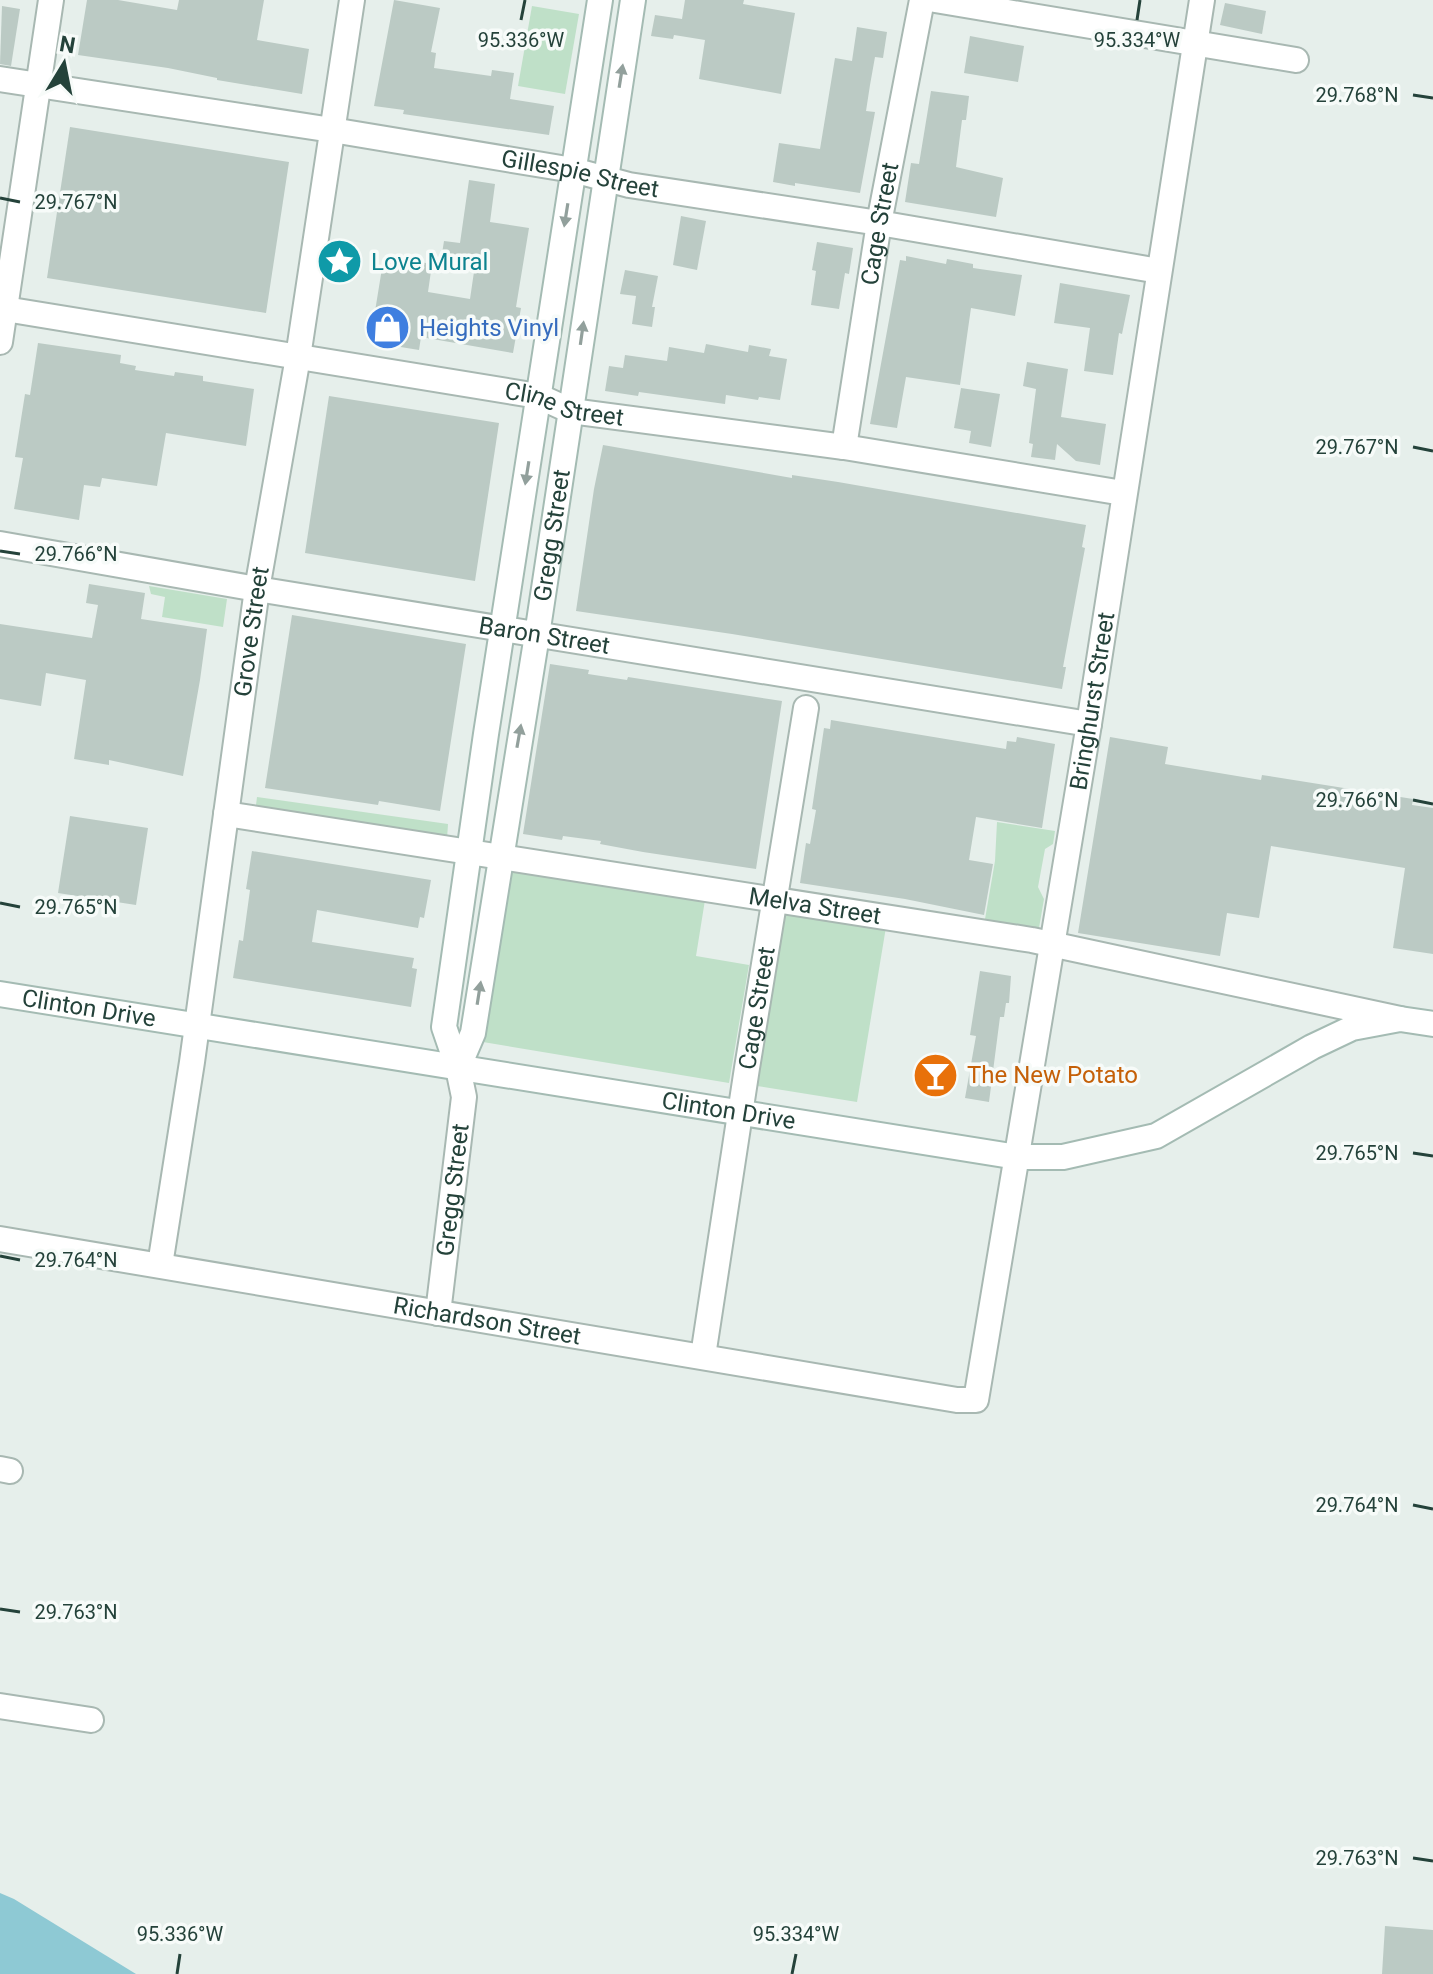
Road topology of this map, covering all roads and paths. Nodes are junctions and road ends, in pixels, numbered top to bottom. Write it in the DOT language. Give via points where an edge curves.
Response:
graph roads {
  1 [pos="51,0"];
  2 [pos="352,0"];
  3 [pos="600,0"];
  4 [pos="633,0"];
  5 [pos="922,0"];
  6 [pos="935,0"];
  7 [pos="1202,0"];
  8 [pos="1195,43"];
  9 [pos="1296,60"];
  10 [pos="0,79"];
  11 [pos="38,84"];
  12 [pos="332,130"];
  13 [pos="573,170"];
  14 [pos="605,180"];
  15 [pos="879,223"];
  16 [pos="1159,271"];
  17 [pos="5,309"];
  18 [pos="0,342"];
  19 [pos="298,357"];
  20 [pos="538,396"];
  21 [pos="571,411"];
  22 [pos="844,447"];
  23 [pos="1123,493"];
  24 [pos="0,544"];
  25 [pos="257,589"];
  26 [pos="503,628"];
  27 [pos="537,635"];
  28 [pos="806,708"];
  29 [pos="1089,724"];
  30 [pos="226,814"];
  31 [pos="470,851"];
  32 [pos="501,856"];
  33 [pos="775,898"];
  34 [pos="1051,944"];
  35 [pos="0,994"];
  36 [pos="1400,1019"];
  37 [pos="1433,1024"];
  38 [pos="196,1025"];
  39 [pos="458,1068"];
  40 [pos="741,1112"];
  41 [pos="1017,1157"];
  42 [pos="0,1239"];
  43 [pos="160,1265"];
  44 [pos="438,1313"];
  45 [pos="703,1356"];
  46 [pos="976,1400"];
  47 [pos="0,1706"];
  48 [pos="91,1720"];
  1 -- 11 [label="street"];
  2 -- 12 [label="street, Grove Street"];
  3 -- 13 [label="street, Gregg Street"];
  14 -- 4 [label="street, Gregg Street, one-way"];
  5 -- 15 [label="street, Cage Street"];
  6 -- 8 [label="street"];
  7 -- 8 [label="street, Bringhurst Street"];
  8 -- 9 [label="street"];
  8 -- 16 [label="street, Bringhurst Street"];
  10 -- 11 [label="street, Gillespie Street"];
  11 -- 12 [label="street, Gillespie Street"];
  11 -- 17 [label="street"];
  12 -- 13 [label="street, Gillespie Street"];
  12 -- 19 [label="street, Grove Street"];
  13 -- 14 [label="street, Gillespie Street"];
  13 -- 20 [label="street, Gregg Street, one-way"];
  14 -- 15 [label="street, Gillespie Street"];
  21 -- 14 [label="street, Gregg Street, one-way"];
  15 -- 16 [label="street, Gillespie Street"];
  15 -- 22 [label="street, Cage Street"];
  16 -- 23 [label="street, Bringhurst Street"];
  17 -- 18 [label="street"];
  17 -- 19 [label="street, Cline Street"];
  19 -- 20 [label="street, Cline Street"];
  19 -- 25 [label="street, Grove Street"];
  20 -- 21 [label="street, Cline Street"];
  20 -- 26 [label="street, Gregg Street, one-way"];
  21 -- 22 [label="street, Cline Street"];
  21 -- 27 [label="street, Gregg Street"];
  22 -- 23 [label="street, Cline Street"];
  23 -- 29 [label="street, Bringhurst Street"];
  24 -- 25 [label="street, Baron Street"];
  25 -- 26 [label="street, Baron Street"];
  25 -- 30 [label="street, Grove Street"];
  26 -- 27 [label="street, Baron Street"];
  26 -- 31 [label="street, Gregg Street"];
  27 -- 29 [label="street, Baron Street"];
  32 -- 27 [label="street, Gregg Street, one-way"];
  28 -- 33 [label="street, Cage Street"];
  29 -- 34 [label="street, Bringhurst Street"];
  30 -- 31 [label="street, Melva Street"];
  30 -- 38 [label="street, Grove Street"];
  31 -- 32 [label="street, Melva Street"];
  31 -- 39 [label="street, Gregg Street" via="444,1027"];
  32 -- 33 [label="street, Melva Street"];
  39 -- 32 [label="street, Gregg Street, one-way" via="473,1033"];
  33 -- 34 [label="street, Melva Street"];
  33 -- 40 [label="street, Cage Street"];
  34 -- 36 [label="street, Melva Street"];
  34 -- 41 [label="street, Bringhurst Street"];
  35 -- 38 [label="street, Clinton Drive"];
  36 -- 37 [label="street, Clinton Drive"];
  36 -- 41 [label="street, Clinton Drive" via="1352,1028 1312,1047 1156,1136 1063,1157"];
  38 -- 39 [label="street, Clinton Drive"];
  38 -- 43 [label="street, Grove Street"];
  39 -- 40 [label="street, Clinton Drive"];
  39 -- 44 [label="street, Gregg Street" via="464,1097"];
  40 -- 41 [label="street, Clinton Drive"];
  40 -- 45 [label="street, Cage Street"];
  41 -- 46 [label="street, Bringhurst Street"];
  42 -- 43 [label="street, Richardson Street"];
  43 -- 44 [label="street, Richardson Street"];
  44 -- 45 [label="street, Richardson Street"];
  45 -- 46 [label="street, Richardson Street"];
  47 -- 48 [label="street"];
}
